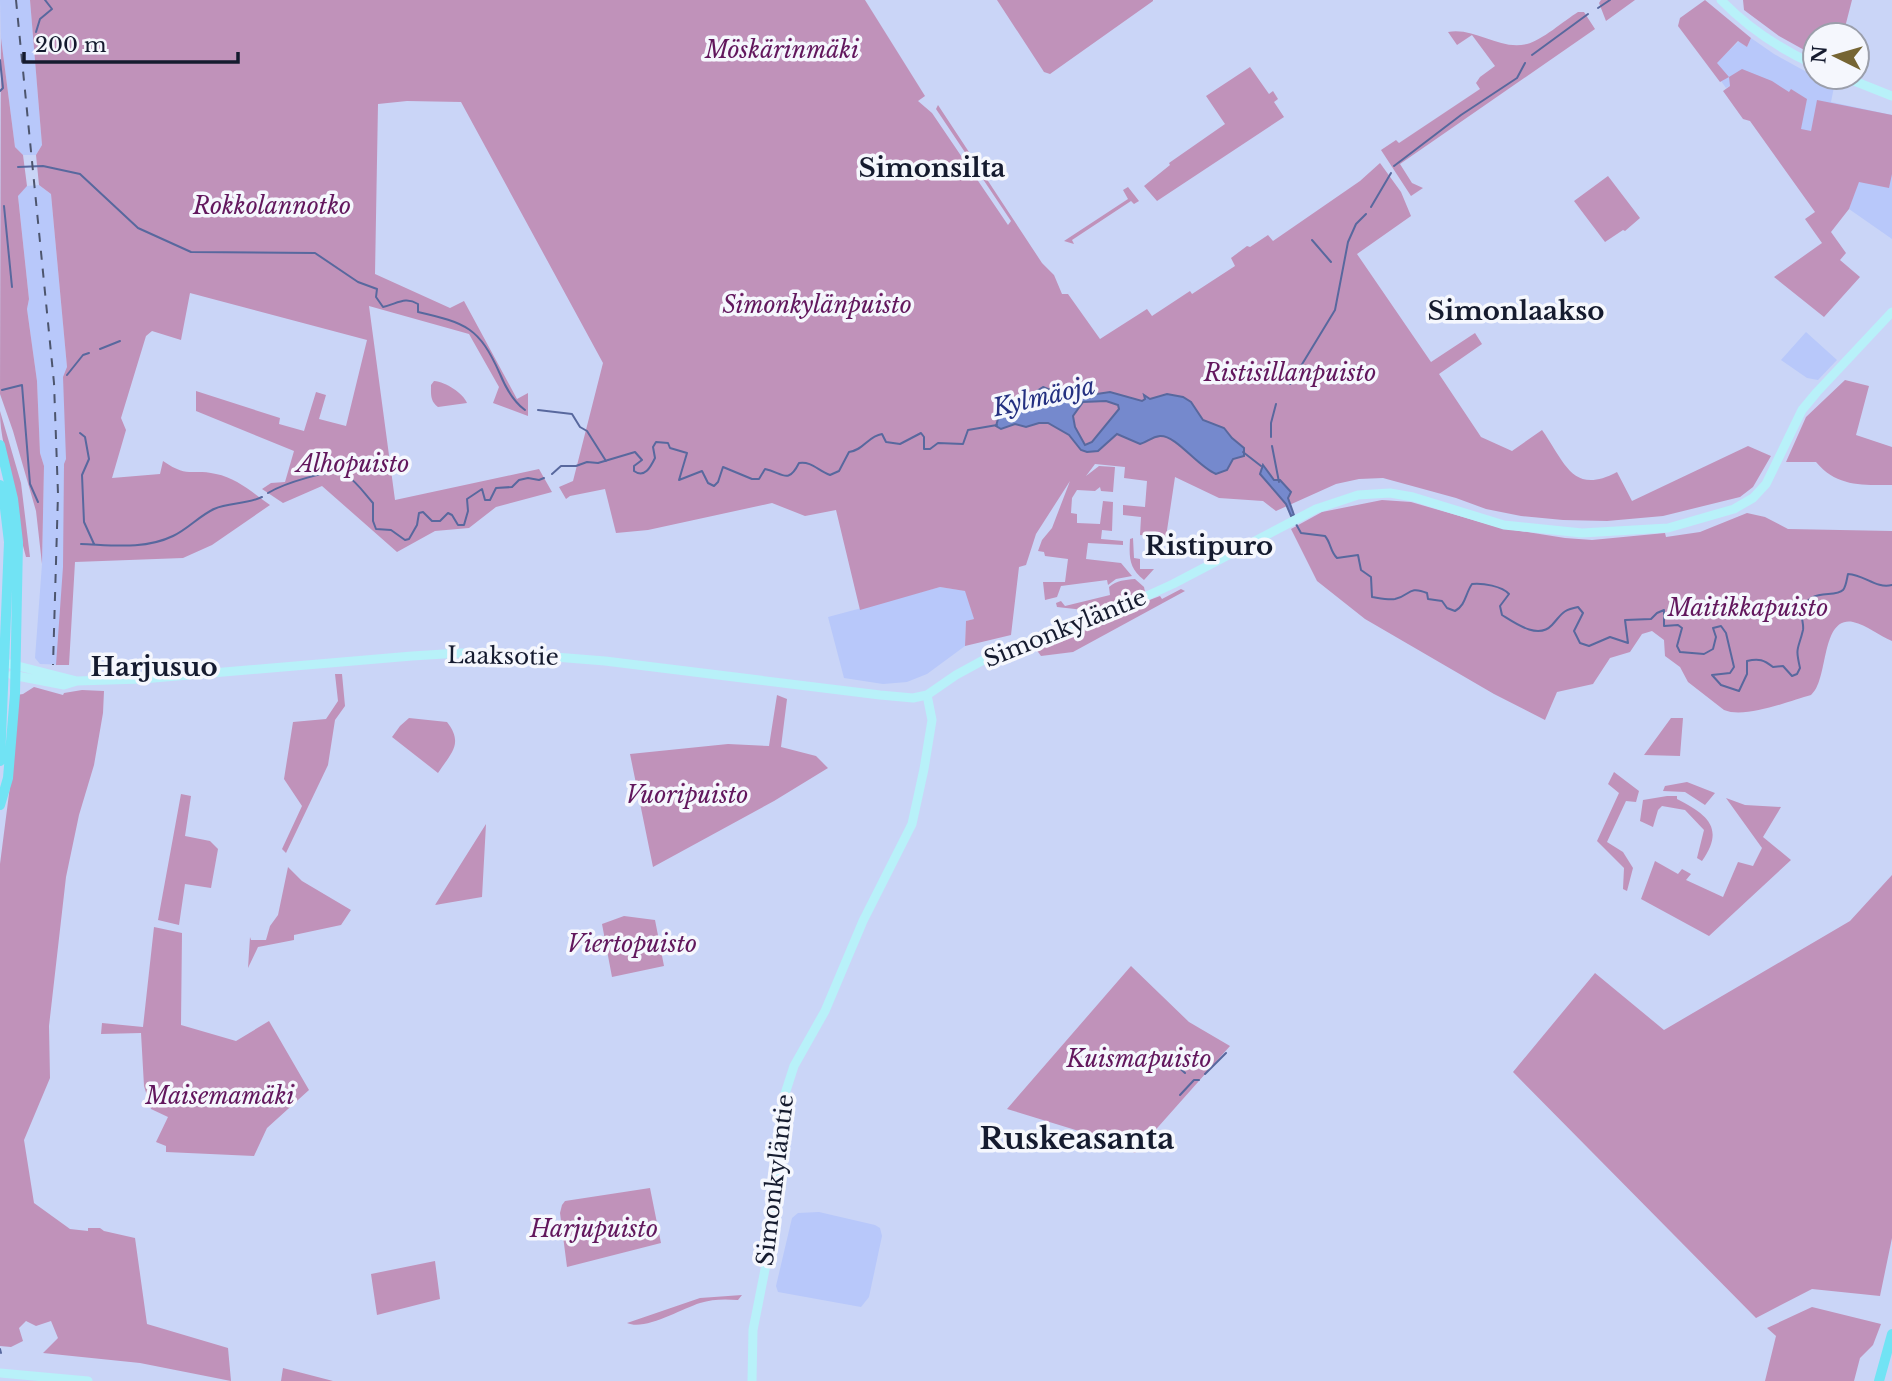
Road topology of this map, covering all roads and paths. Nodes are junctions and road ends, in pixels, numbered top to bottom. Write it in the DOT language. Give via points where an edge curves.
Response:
graph roads {
  1 [pos="1721,0"];
  2 [pos="1801,59"];
  3 [pos="1871,88"];
  4 [pos="1892,96"];
  5 [pos="1892,312"];
  6 [pos="0,445"];
  7 [pos="0,485"];
  8 [pos="10,669"];
  9 [pos="927,695"];
  10 [pos="0,761"];
  11 [pos="0,805"];
  12 [pos="1892,1334"];
  13 [pos="0,1373"];
  14 [pos="88,1381"];
  15 [pos="752,1381"];
  16 [pos="1879,1381"];
  1 -- 2 [label="main road" via="1759,33"];
  3 -- 4 [label="main road"];
  5 -- 9 [label="main road, Simonkyläntie" via="1802,410 1766,484 1734,509 1668,528 1582,533 1504,524 1413,497 1379,493 1344,498 1161,590 1055,634 1000,651"];
  6 -- 8 [label="main road" via="18,542"];
  7 -- 8 [label="main road" via="9,542"];
  8 -- 9 [label="main road, Laaksotie" via="77,681 412,656 516,654 880,695"];
  8 -- 10 [label="main road"];
  8 -- 11 [label="main road" via="8,778"];
  9 -- 15 [label="main road, Simonkyläntie" via="932,720 912,824 863,921 825,1011 794,1066 784,1097 774,1230 752,1330"];
  12 -- 16 [label="main road"];
  13 -- 14 [label="main road"];
}
